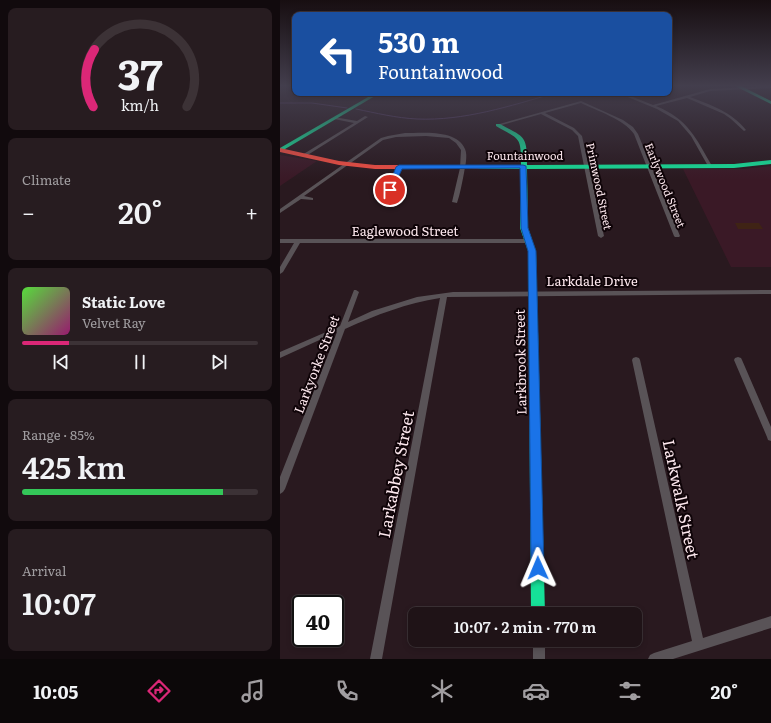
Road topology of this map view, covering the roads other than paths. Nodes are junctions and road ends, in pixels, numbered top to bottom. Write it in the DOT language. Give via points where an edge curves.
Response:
graph roads {
  1 [pos="366,117"];
  2 [pos="528,117"];
  3 [pos="549,117"];
  4 [pos="613,117"];
  5 [pos="674,117"];
  6 [pos="728,117"];
  7 [pos="335,118"];
  8 [pos="358,122"];
  9 [pos="498,125"];
  10 [pos="744,130"];
  11 [pos="280,150"];
  12 [pos="304,155"];
  13 [pos="771,162"];
  14 [pos="347,164"];
  15 [pos="523,166"];
  16 [pos="586,166"];
  17 [pos="648,166"];
  18 [pos="710,166"];
  19 [pos="399,167"];
  20 [pos="462,167"];
  21 [pos="300,197"];
  22 [pos="311,199"];
  23 [pos="386,201"];
  24 [pos="454,202"];
  25 [pos="280,211"];
  26 [pos="601,236"];
  27 [pos="676,236"];
  28 [pos="280,241"];
  29 [pos="298,241"];
  30 [pos="529,242"];
  31 [pos="280,272"];
  32 [pos="356,292"];
  33 [pos="533,292"];
  34 [pos="771,292"];
  35 [pos="444,295"];
  36 [pos="343,327"];
  37 [pos="280,355"];
  38 [pos="636,360"];
  39 [pos="738,360"];
  40 [pos="771,437"];
  41 [pos="280,489"];
  42 [pos="538,607"];
  43 [pos="771,622"];
  44 [pos="699,645"];
  45 [pos="539,647"];
  46 [pos="376,659"];
  47 [pos="539,659"];
  48 [pos="654,659"];
  1 -- 8 [label="street"];
  2 -- 9 [label="street"];
  3 -- 16 [label="street, Primwood Street" via="578,133"];
  4 -- 17 [label="street, Earlywood Street" via="632,128"];
  5 -- 18 [label="street" via="684,125"];
  6 -- 10 [label="street"];
  7 -- 8 [label="street"];
  7 -- 11 [label="street"];
  8 -- 12 [label="street"];
  9 -- 15 [label="street, Larkbrook Street" via="523,140"];
  11 -- 12 [label="street, Fountainwood"];
  12 -- 14 [label="street, Fountainwood"];
  13 -- 18 [label="street, Fountainwood" via="745,166"];
  14 -- 19 [label="street, Fountainwood"];
  14 -- 20 [label="street" via="387,137 448,137 462,147"];
  14 -- 21 [label="street"];
  15 -- 16 [label="street, Fountainwood"];
  15 -- 20 [label="street, Fountainwood"];
  15 -- 30 [label="street, Larkbrook Street" via="524,228"];
  16 -- 17 [label="street, Fountainwood"];
  16 -- 26 [label="street, Primwood Street"];
  17 -- 18 [label="street, Fountainwood"];
  17 -- 27 [label="street, Earlywood Street"];
  19 -- 20 [label="street, Fountainwood"];
  19 -- 23 [label="street"];
  20 -- 24 [label="street"];
  21 -- 22 [label="street"];
  21 -- 25 [label="street"];
  28 -- 29 [label="street, Eaglewood Street"];
  29 -- 30 [label="street, Eaglewood Street"];
  29 -- 31 [label="street"];
  30 -- 33 [label="street, Larkbrook Street" via="532,251"];
  32 -- 36 [label="street, Larkyorke Street"];
  33 -- 34 [label="street, Larkdale Drive"];
  33 -- 35 [label="street, Larkdale Drive"];
  33 -- 42 [label="street, Larkbrook Street"];
  35 -- 36 [label="street, Larkdale Drive" via="390,307"];
  35 -- 46 [label="street, Larkabbey Street"];
  36 -- 37 [label="street, Larkdale Drive"];
  36 -- 41 [label="street, Larkyorke Street"];
  38 -- 44 [label="street, Larkwalk Street"];
  39 -- 40 [label="street"];
  43 -- 44 [label="street"];
  44 -- 48 [label="street"];
  45 -- 47 [label="street"];
}
